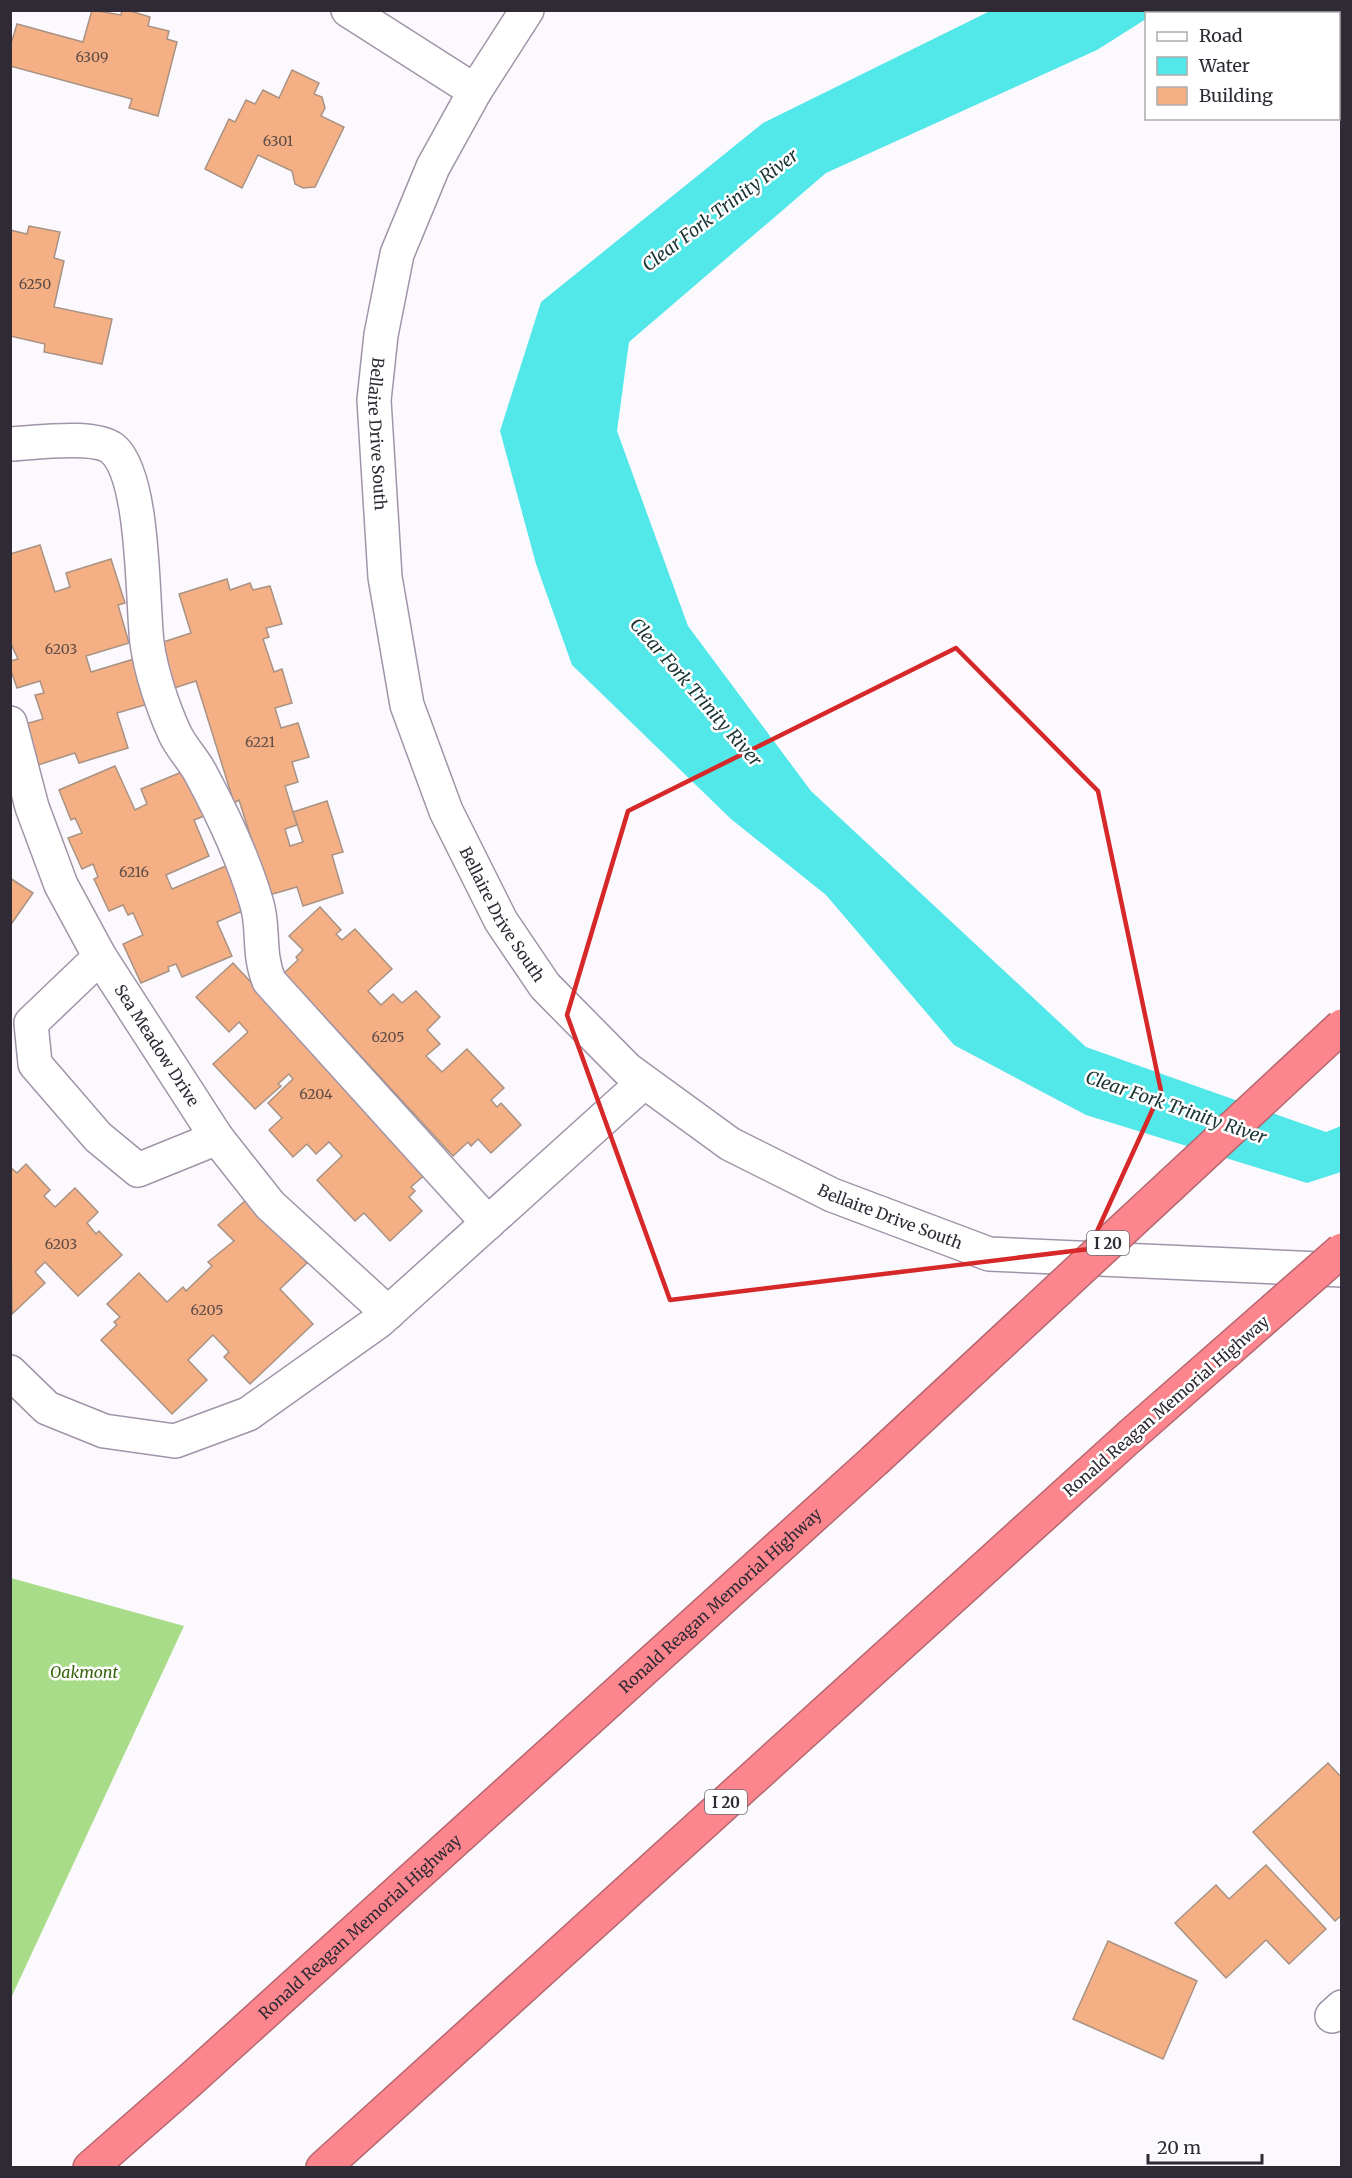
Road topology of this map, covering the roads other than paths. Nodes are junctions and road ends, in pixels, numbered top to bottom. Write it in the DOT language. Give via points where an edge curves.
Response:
graph roads {
  1 [pos="348,10"];
  2 [pos="527,10"];
  3 [pos="475,91"];
  4 [pos="10,444"];
  5 [pos="10,723"];
  6 [pos="100,957"];
  7 [pos="1341,1026"];
  8 [pos="644,1082"];
  9 [pos="218,1138"];
  10 [pos="488,1223"];
  11 [pos="1341,1250"];
  12 [pos="1341,1270"];
  13 [pos="388,1313"];
  14 [pos="10,1372"];
  15 [pos="90,2168"];
  16 [pos="323,2168"];
  1 -- 3 [label="street"];
  2 -- 3 [label="street, Bellaire Drive South"];
  3 -- 8 [label="street, Bellaire Drive South" via="433,167 397,254 381,335 374,400 385,577 406,705 446,811 501,921 544,986"];
  4 -- 10 [label="street" via="103,443 124,462 132,491 147,644 155,676 175,735 201,774 254,893 261,962 269,981"];
  5 -- 6 [label="street, Sea Meadow Drive" via="32,807 61,885"];
  6 -- 9 [label="street, Sea Meadow Drive"];
  6 -- 9 [label="street" via="31,1023 35,1064 98,1137 138,1170"];
  7 -- 15 [label="highway, Ronald Reagan Memorial Highway / I 20, bridge" via="874,1461"];
  8 -- 10 [label="street"];
  8 -- 12 [label="street, Bellaire Drive South" via="740,1149 832,1195 989,1254"];
  9 -- 13 [label="street, Sea Meadow Drive" via="270,1205"];
  10 -- 13 [label="street"];
  11 -- 16 [label="highway, Ronald Reagan Memorial Highway / I 20, bridge" via="1129,1437"];
  13 -- 14 [label="street" via="248,1414 175,1441 104,1431 47,1408"];
}
